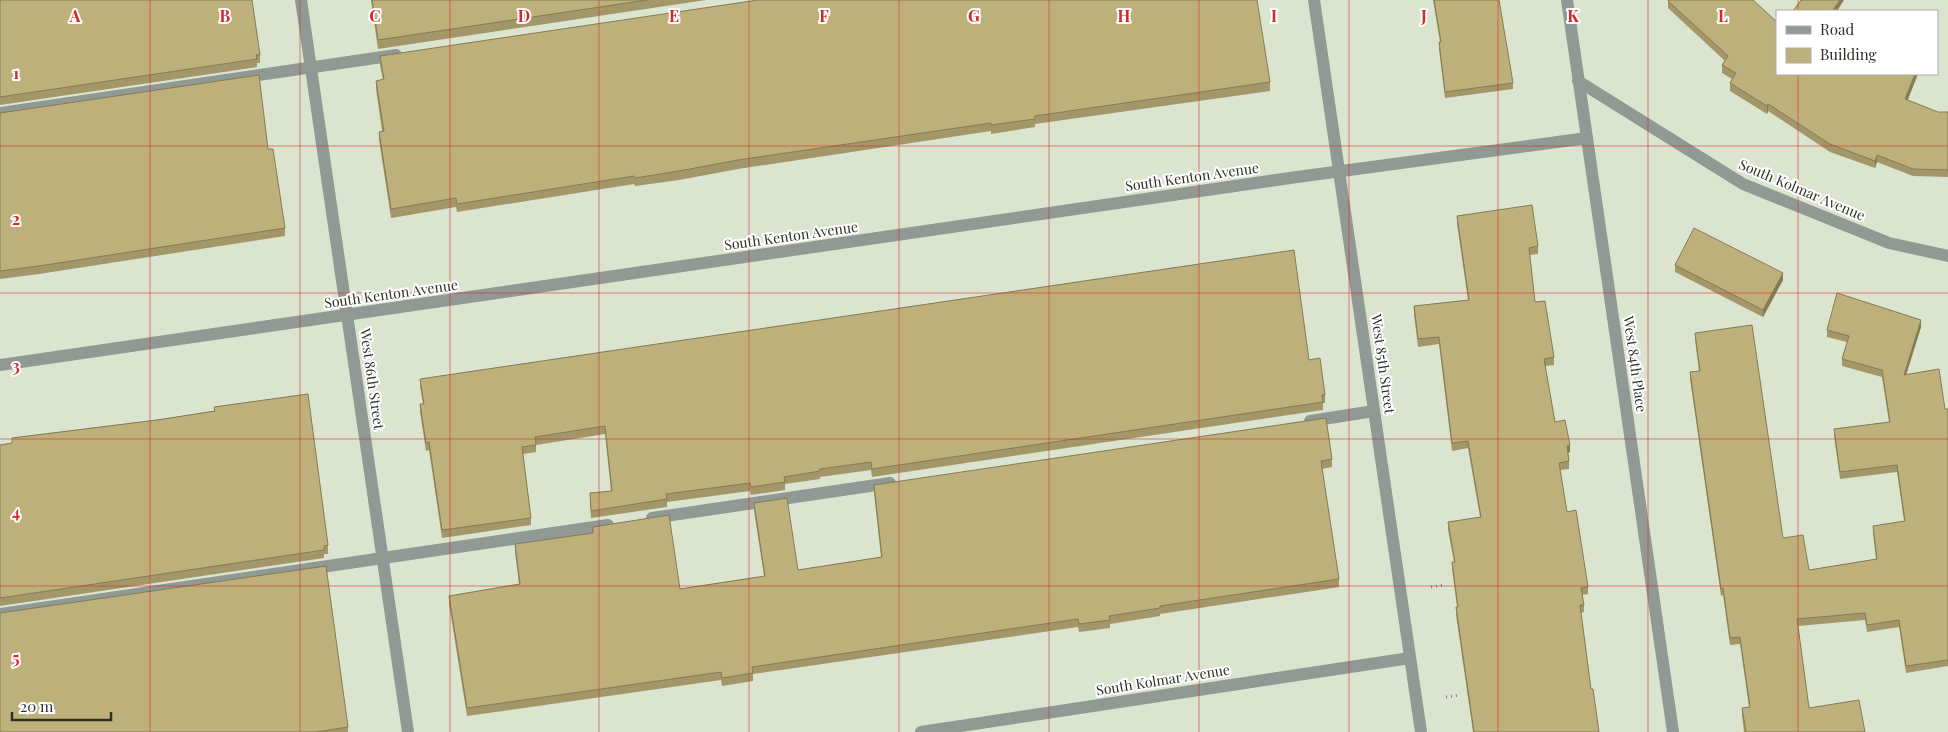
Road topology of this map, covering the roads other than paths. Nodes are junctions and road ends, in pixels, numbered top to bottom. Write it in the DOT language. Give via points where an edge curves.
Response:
graph roads {
  1 [pos="301,0"];
  2 [pos="1314,0"];
  3 [pos="1567,0"];
  4 [pos="407,53"];
  5 [pos="311,67"];
  6 [pos="1578,80"];
  7 [pos="0,112"];
  8 [pos="1587,138"];
  9 [pos="1339,171"];
  10 [pos="1948,256"];
  11 [pos="347,316"];
  12 [pos="0,366"];
  13 [pos="1374,411"];
  14 [pos="1293,424"];
  15 [pos="900,482"];
  16 [pos="383,558"];
  17 [pos="0,614"];
  18 [pos="1410,658"];
  19 [pos="408,732"];
  20 [pos="921,732"];
  21 [pos="1421,732"];
  22 [pos="1673,732"];
  1 -- 5 [label="street, West 86th Street"];
  2 -- 9 [label="street, West 85th Street"];
  3 -- 6 [label="street, West 84th Place"];
  4 -- 5 [label="street"];
  5 -- 7 [label="street"];
  5 -- 11 [label="street, West 86th Street"];
  6 -- 8 [label="street, West 84th Place"];
  6 -- 10 [label="street, South Kolmar Avenue" via="1743,184 1889,243"];
  8 -- 9 [label="street, South Kenton Avenue"];
  8 -- 22 [label="street, West 84th Place"];
  9 -- 11 [label="street, South Kenton Avenue"];
  9 -- 13 [label="street, West 85th Street"];
  11 -- 12 [label="street, South Kenton Avenue"];
  11 -- 16 [label="street, West 86th Street"];
  13 -- 14 [label="street"];
  13 -- 18 [label="street, West 85th Street"];
  15 -- 16 [label="street"];
  16 -- 17 [label="street"];
  16 -- 19 [label="street, West 86th Street"];
  18 -- 20 [label="street, South Kolmar Avenue"];
  18 -- 21 [label="street, West 85th Street"];
}
